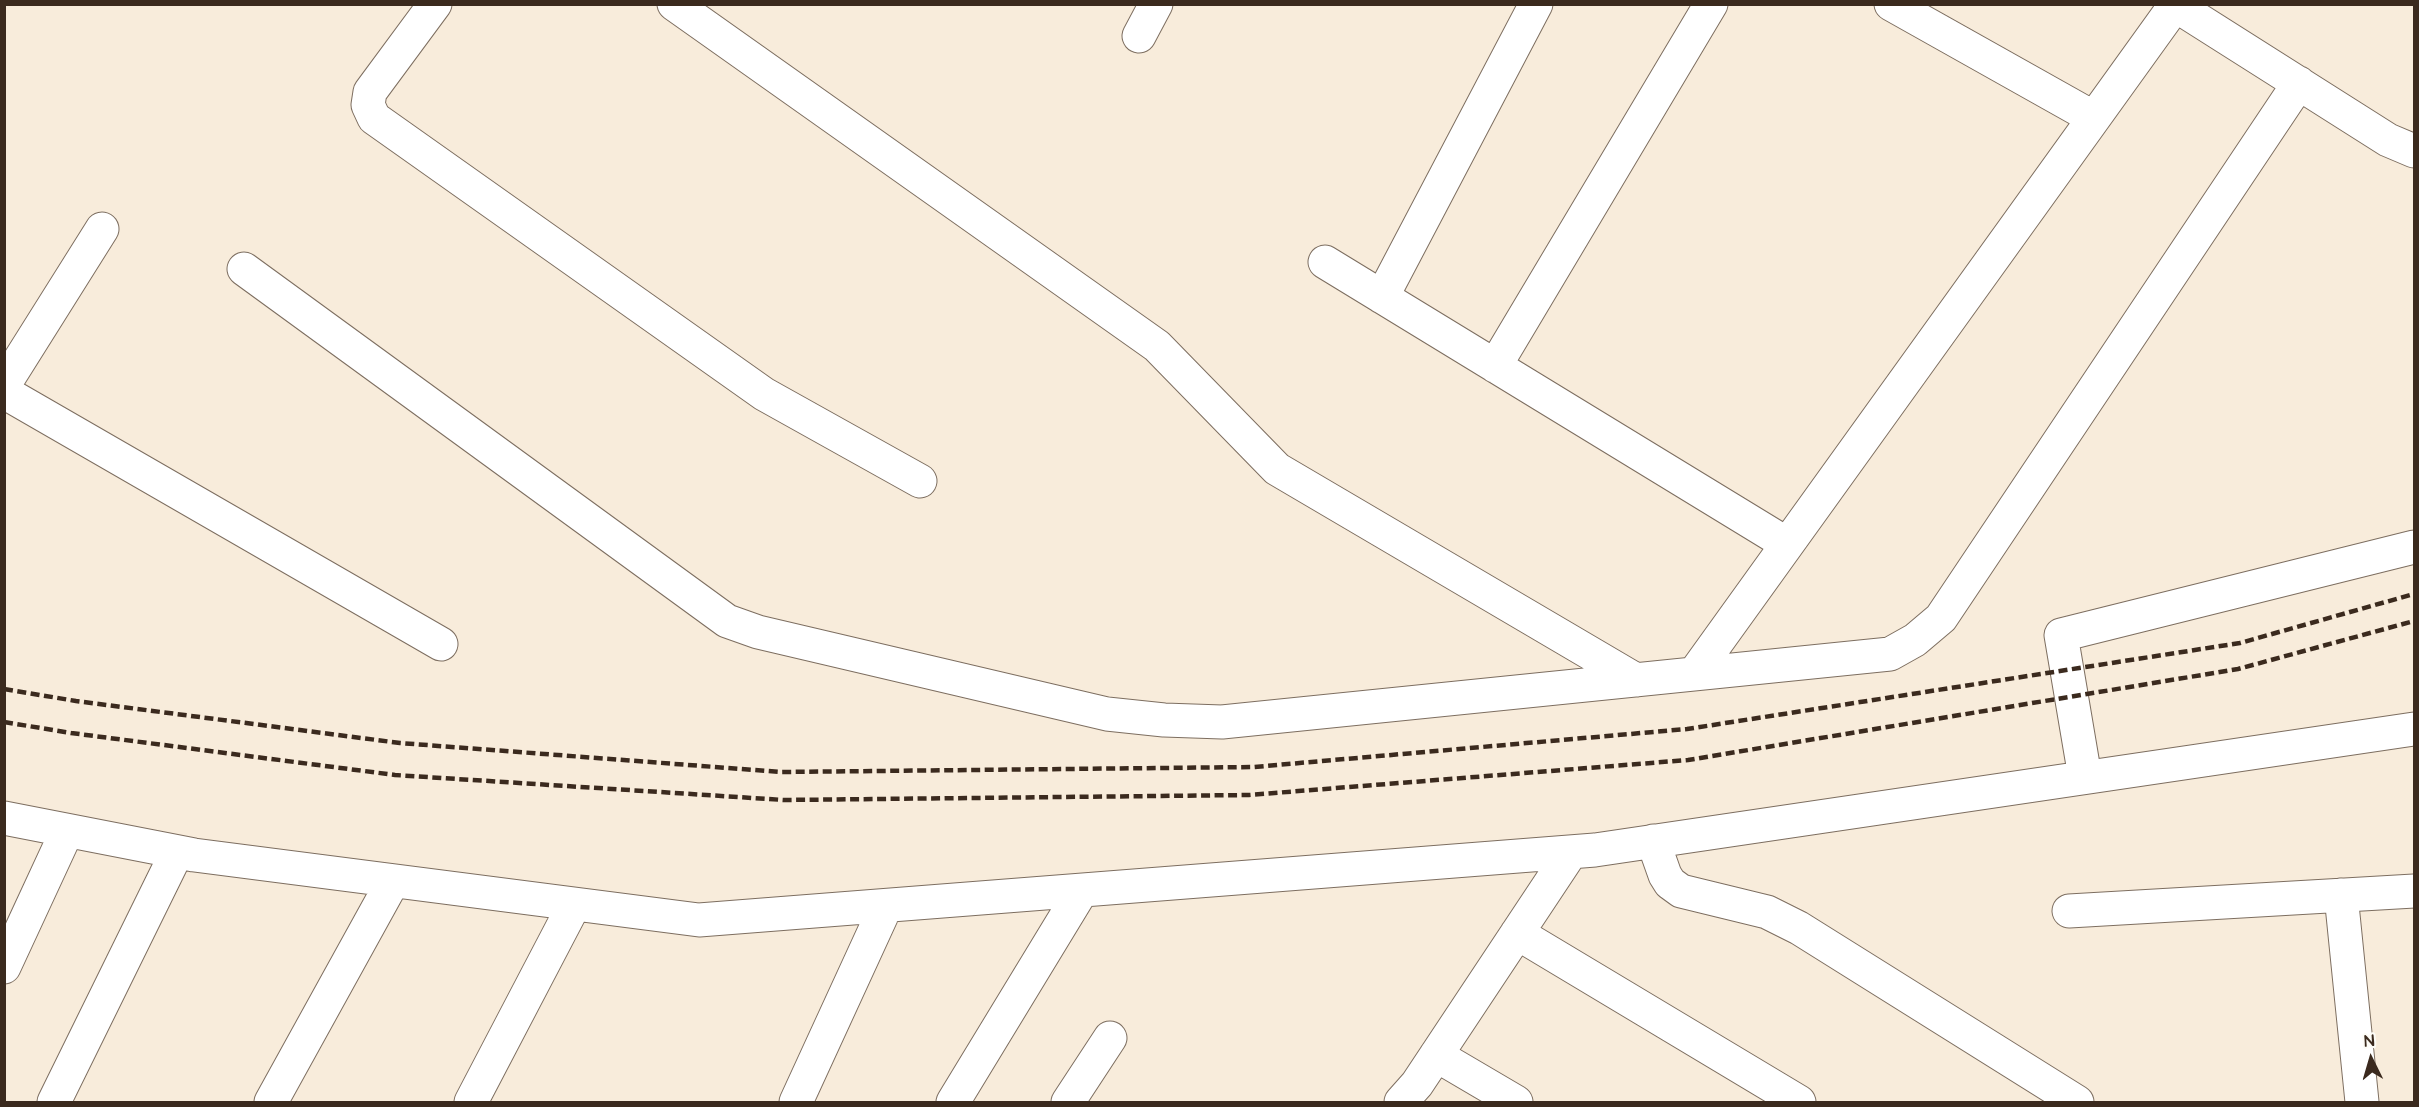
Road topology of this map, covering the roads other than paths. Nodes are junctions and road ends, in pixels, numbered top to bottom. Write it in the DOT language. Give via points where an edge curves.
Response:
graph roads {
  1 [pos="435,4"];
  2 [pos="674,4"];
  3 [pos="1156,4"];
  4 [pos="1536,4"];
  5 [pos="1711,4"];
  6 [pos="1891,4"];
  7 [pos="2176,5"];
  8 [pos="1139,36"];
  9 [pos="2299,83"];
  10 [pos="2094,118"];
  11 [pos="2415,151"];
  12 [pos="102,229"];
  13 [pos="1325,262"];
  14 [pos="244,268"];
  15 [pos="1382,297"];
  16 [pos="1495,366"];
  17 [pos="4,385"];
  18 [pos="4,392"];
  19 [pos="920,480"];
  20 [pos="1787,544"];
  21 [pos="2415,547"];
  22 [pos="441,644"];
  23 [pos="1694,674"];
  24 [pos="1636,680"];
  25 [pos="2415,729"];
  26 [pos="2085,777"];
  27 [pos="4,818"];
  28 [pos="67,831"];
  29 [pos="1653,841"];
  30 [pos="177,852"];
  31 [pos="1571,852"];
  32 [pos="393,881"];
  33 [pos="1082,890"];
  34 [pos="2415,891"];
  35 [pos="2341,895"];
  36 [pos="574,905"];
  37 [pos="886,906"];
  38 [pos="2069,911"];
  39 [pos="1517,933"];
  40 [pos="4,967"];
  41 [pos="1110,1038"];
  42 [pos="1436,1054"];
  43 [pos="54,1102"];
  44 [pos="271,1102"];
  45 [pos="471,1102"];
  46 [pos="796,1102"];
  47 [pos="953,1102"];
  48 [pos="1068,1102"];
  49 [pos="1401,1102"];
  50 [pos="1516,1102"];
  51 [pos="1799,1102"];
  52 [pos="2076,1102"];
  53 [pos="2362,1102"];
  1 -- 19 [label="street" via="370,92 368,105 374,118 764,394"];
  2 -- 24 [label="street" via="1157,346 1277,469"];
  3 -- 8 [label="street"];
  4 -- 15 [label="street"];
  5 -- 16 [label="street"];
  6 -- 10 [label="street"];
  7 -- 9 [label="street"];
  7 -- 10 [label="street"];
  9 -- 11 [label="street" via="2388,140"];
  9 -- 23 [label="street" via="1941,618 1927,632 1890,654"];
  10 -- 20 [label="street"];
  12 -- 17 [label="street"];
  13 -- 15 [label="street"];
  14 -- 24 [label="street" via="727,621 758,632 1107,714 1164,720 1222,722"];
  15 -- 16 [label="street"];
  16 -- 20 [label="street"];
  18 -- 22 [label="street"];
  20 -- 23 [label="street"];
  21 -- 26 [label="street" via="2061,635"];
  23 -- 24 [label="street"];
  25 -- 26 [label="street"];
  26 -- 29 [label="street"];
  27 -- 28 [label="street"];
  28 -- 30 [label="street"];
  28 -- 40 [label="street"];
  29 -- 31 [label="street"];
  29 -- 52 [label="street" via="1665,875 1681,891 1767,912 1799,928"];
  30 -- 32 [label="street"];
  30 -- 43 [label="street"];
  31 -- 33 [label="street"];
  31 -- 39 [label="street"];
  32 -- 36 [label="street"];
  32 -- 44 [label="street"];
  33 -- 37 [label="street"];
  33 -- 47 [label="street"];
  34 -- 35 [label="street"];
  35 -- 38 [label="street"];
  35 -- 53 [label="street"];
  36 -- 37 [label="street" via="699,920"];
  36 -- 45 [label="street"];
  37 -- 46 [label="street"];
  39 -- 42 [label="street"];
  39 -- 51 [label="street"];
  41 -- 48 [label="street"];
  42 -- 49 [label="street"];
  42 -- 50 [label="street"];
}
